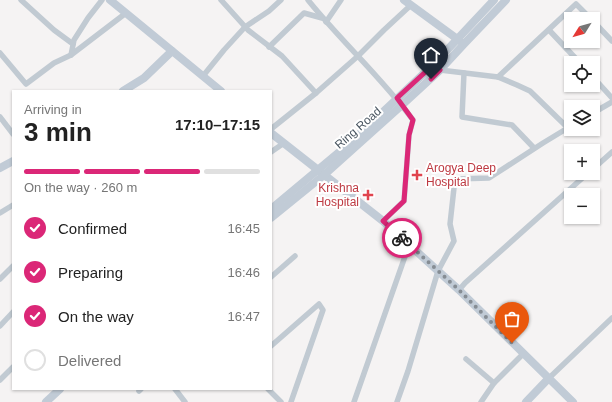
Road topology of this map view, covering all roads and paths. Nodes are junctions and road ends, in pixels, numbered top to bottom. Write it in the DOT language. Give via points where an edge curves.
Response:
graph roads {
  1 [pos="21,0"];
  2 [pos="102,0"];
  3 [pos="110,0"];
  4 [pos="221,0"];
  5 [pos="281,0"];
  6 [pos="308,0"];
  7 [pos="341,0"];
  8 [pos="404,0"];
  9 [pos="494,0"];
  10 [pos="506,0"];
  11 [pos="411,5"];
  12 [pos="568,12"];
  13 [pos="584,12"];
  14 [pos="126,13"];
  15 [pos="564,16"];
  16 [pos="324,20"];
  17 [pos="245,27"];
  18 [pos="600,28"];
  19 [pos="549,30"];
  20 [pos="460,41"];
  21 [pos="612,41"];
  22 [pos="73,44"];
  23 [pos="269,47"];
  24 [pos="172,51"];
  25 [pos="0,53"];
  26 [pos="71,55"];
  27 [pos="358,56"];
  28 [pos="573,56"];
  29 [pos="433,65"];
  30 [pos="440,70"];
  31 [pos="464,73"];
  32 [pos="203,76"];
  33 [pos="498,77"];
  34 [pos="600,85"];
  35 [pos="125,90"];
  36 [pos="219,90"];
  37 [pos="316,93"];
  38 [pos="397,98"];
  39 [pos="612,98"];
  40 [pos="612,102"];
  41 [pos="402,105"];
  42 [pos="600,109"];
  43 [pos="0,117"];
  44 [pos="564,122"];
  45 [pos="272,128"];
  46 [pos="564,130"];
  47 [pos="12,133"];
  48 [pos="272,134"];
  49 [pos="284,143"];
  50 [pos="534,148"];
  51 [pos="272,151"];
  52 [pos="612,152"];
  53 [pos="12,162"];
  54 [pos="600,163"];
  55 [pos="0,168"];
  56 [pos="321,173"];
  57 [pos="580,180"];
  58 [pos="12,208"];
  59 [pos="272,208"];
  60 [pos="0,214"];
  61 [pos="272,217"];
  62 [pos="383,221"];
  63 [pos="409,245"];
  64 [pos="295,256"];
  65 [pos="12,267"];
  66 [pos="438,271"];
  67 [pos="272,276"];
  68 [pos="0,279"];
  69 [pos="459,290"];
  70 [pos="12,313"];
  71 [pos="612,318"];
  72 [pos="0,326"];
  73 [pos="272,345"];
  74 [pos="523,354"];
  75 [pos="466,359"];
  76 [pos="12,368"];
  77 [pos="548,379"];
  78 [pos="0,380"];
  79 [pos="494,383"];
  80 [pos="59,390"];
  81 [pos="176,390"];
  82 [pos="269,390"];
  83 [pos="47,401"];
  84 [pos="185,402"];
  85 [pos="281,402"];
  86 [pos="291,402"];
  87 [pos="354,402"];
  88 [pos="397,402"];
  89 [pos="481,402"];
  90 [pos="526,402"];
  91 [pos="573,402"];
  1 -- 22 [label="street"];
  2 -- 22 [label="street"];
  3 -- 14 [label="main road"];
  4 -- 17 [label="street"];
  5 -- 17 [label="street"];
  6 -- 16 [label="street"];
  7 -- 16 [label="street"];
  8 -- 11 [label="main road"];
  9 -- 20 [label="main road"];
  10 -- 20 [label="main road, Ring Road"];
  11 -- 20 [label="main road"];
  11 -- 27 [label="street"];
  12 -- 13 [label="street" via="576,4"];
  14 -- 24 [label="main road"];
  14 -- 26 [label="street"];
  15 -- 19 [label="street"];
  16 -- 23 [label="street" via="304,13"];
  16 -- 27 [label="street"];
  17 -- 23 [label="street"];
  17 -- 32 [label="street"];
  18 -- 21 [label="street"];
  19 -- 28 [label="street"];
  19 -- 33 [label="street"];
  20 -- 29 [label="main road"];
  20 -- 30 [label="main road, Ring Road"];
  22 -- 26 [label="street"];
  23 -- 37 [label="street" via="282,56"];
  24 -- 32 [label="main road"];
  24 -- 35 [label="main road" via="144,78"];
  25 -- 26 [label="street" via="26,84 54,63"];
  27 -- 37 [label="street"];
  27 -- 38 [label="street"];
  29 -- 30 [label="street"];
  29 -- 38 [label="main road"];
  30 -- 31 [label="street"];
  30 -- 41 [label="main road, Ring Road"];
  31 -- 33 [label="street"];
  31 -- 50 [label="street" via="462,117 512,125"];
  32 -- 36 [label="main road"];
  33 -- 44 [label="street" via="530,91"];
  34 -- 39 [label="street"];
  37 -- 45 [label="street"];
  38 -- 41 [label="street"];
  38 -- 56 [label="main road"];
  40 -- 42 [label="street"];
  41 -- 56 [label="main road, Ring Road"];
  41 -- 62 [label="street" via="413,120 409,135 404,201"];
  43 -- 47 [label="street"];
  46 -- 50 [label="street"];
  48 -- 49 [label="main road"];
  49 -- 51 [label="street"];
  49 -- 56 [label="main road"];
  50 -- 66 [label="street" via="489,178 455,179 450,224 454,241"];
  52 -- 54 [label="street"];
  53 -- 55 [label="main road"];
  56 -- 59 [label="main road"];
  56 -- 61 [label="main road, Ring Road"];
  56 -- 62 [label="main road"];
  57 -- 69 [label="street"];
  58 -- 60 [label="street"];
  62 -- 63 [label="main road"];
  63 -- 66 [label="main road"];
  63 -- 87 [label="street"];
  64 -- 67 [label="street"];
  65 -- 68 [label="street"];
  66 -- 69 [label="main road"];
  66 -- 88 [label="street"];
  69 -- 74 [label="main road"];
  70 -- 72 [label="street"];
  71 -- 77 [label="street"];
  73 -- 86 [label="street" via="319,304 323,308"];
  74 -- 77 [label="main road"];
  74 -- 79 [label="street"];
  75 -- 79 [label="street"];
  76 -- 78 [label="street"];
  77 -- 90 [label="main road"];
  77 -- 91 [label="main road"];
  79 -- 89 [label="street"];
  80 -- 83 [label="main road"];
  81 -- 84 [label="street"];
  82 -- 85 [label="street"];
}
